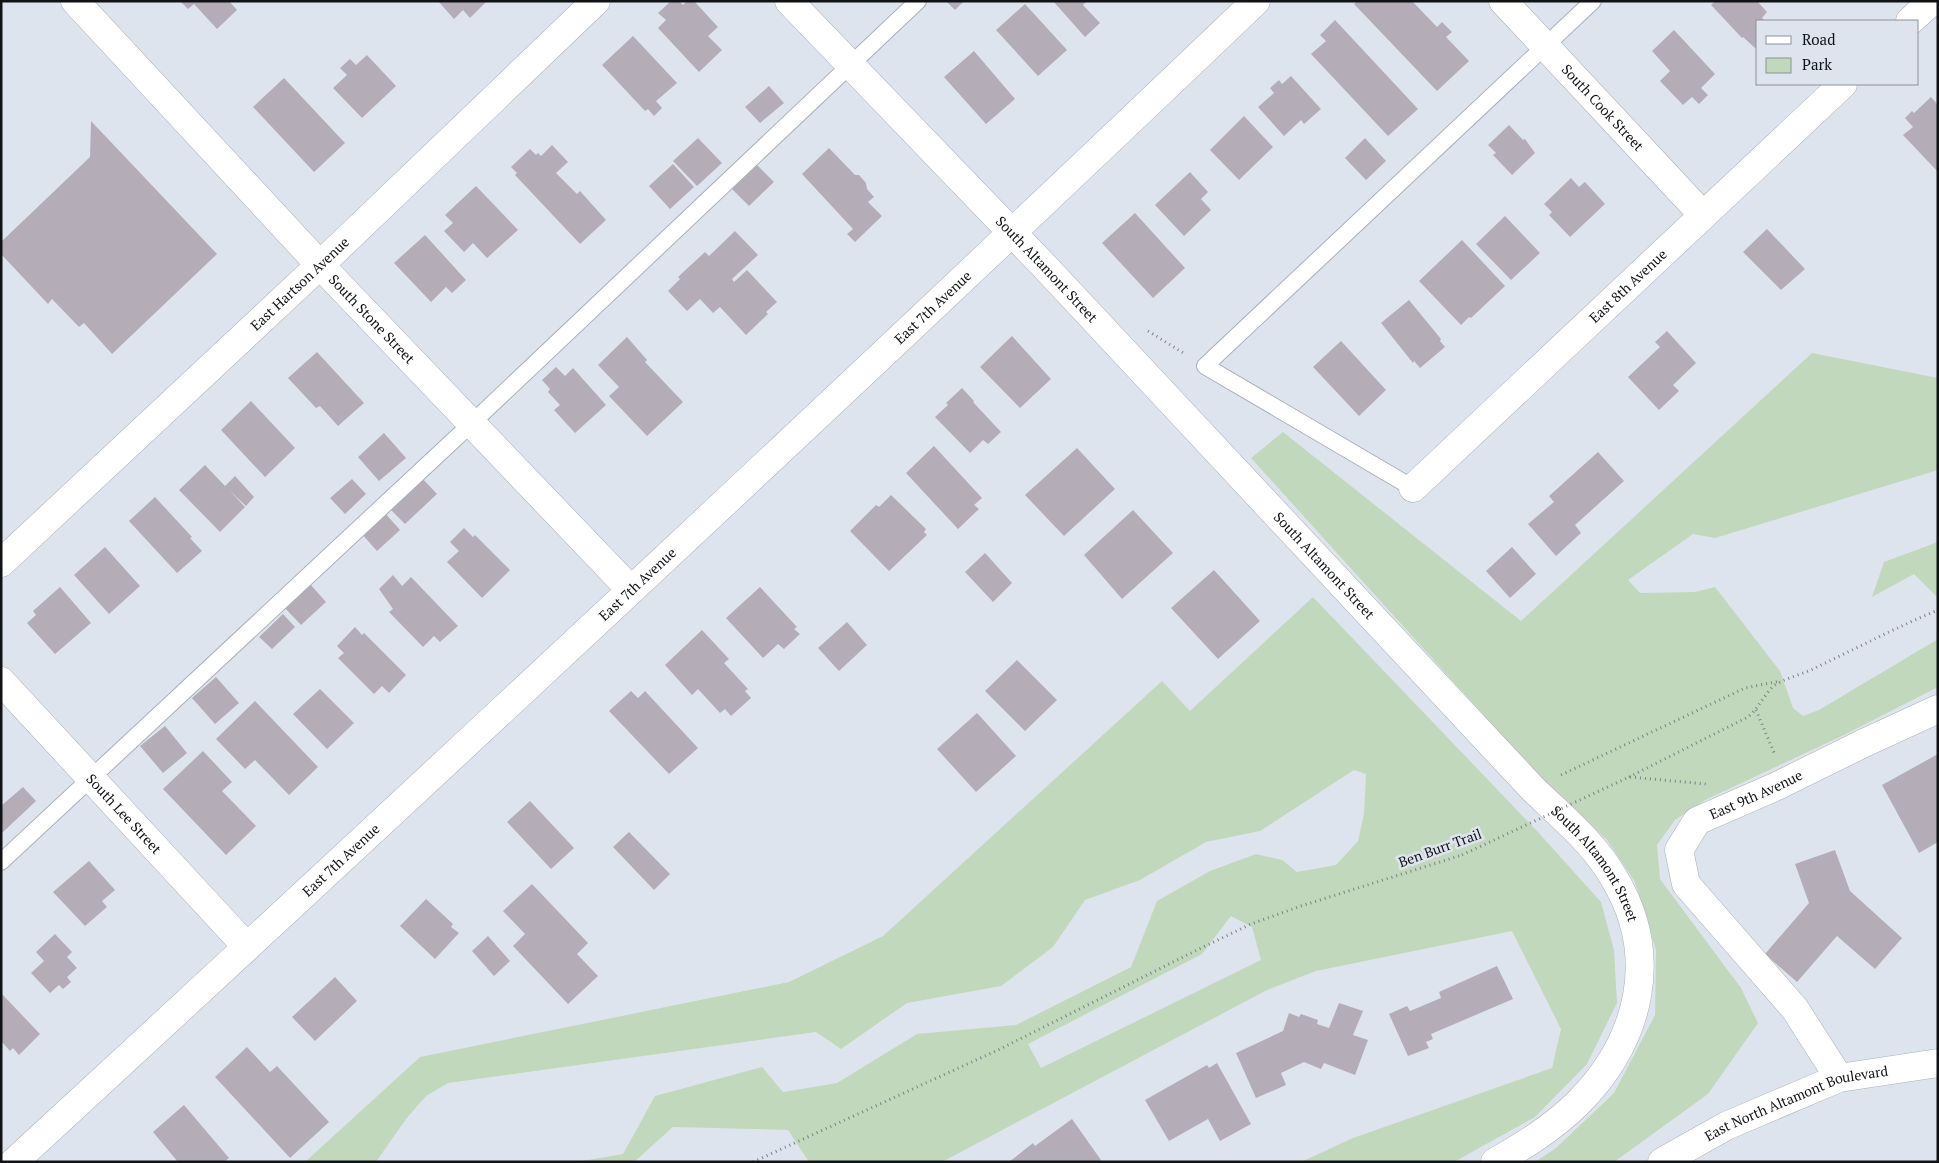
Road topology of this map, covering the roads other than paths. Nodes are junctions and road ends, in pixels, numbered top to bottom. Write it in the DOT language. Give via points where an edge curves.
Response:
graph roads {
  1 [pos="75,1"];
  2 [pos="596,1"];
  3 [pos="789,1"];
  4 [pos="918,1"];
  5 [pos="1256,1"];
  6 [pos="1503,1"];
  7 [pos="1593,1"];
  8 [pos="1932,1"];
  9 [pos="1911,20"];
  10 [pos="1545,46"];
  11 [pos="850,65"];
  12 [pos="1842,85"];
  13 [pos="1703,215"];
  14 [pos="1013,233"];
  15 [pos="320,265"];
  16 [pos="472,423"];
  17 [pos="1413,488"];
  18 [pos="1,563"];
  19 [pos="630,590"];
  20 [pos="1,682"];
  21 [pos="1938,709"];
  22 [pos="91,778"];
  23 [pos="1,862"];
  24 [pos="247,947"];
  25 [pos="1938,1064"];
  26 [pos="1839,1078"];
  27 [pos="14,1162"];
  28 [pos="1496,1162"];
  29 [pos="1662,1162"];
  1 -- 15 [label="street, South Stone Street"];
  2 -- 15 [label="street, East Hartson Avenue"];
  3 -- 11 [label="street, South Altamont Street"];
  4 -- 11 [label="lane"];
  5 -- 14 [label="street, East 7th Avenue"];
  6 -- 10 [label="street, South Cook Street"];
  7 -- 10 [label="lane"];
  8 -- 9 [label="street"];
  10 -- 13 [label="street, South Cook Street"];
  10 -- 17 [label="lane" via="1205,366"];
  11 -- 14 [label="street, South Altamont Street"];
  11 -- 16 [label="lane"];
  12 -- 13 [label="street, East 8th Avenue"];
  13 -- 17 [label="street, East 8th Avenue"];
  14 -- 19 [label="street, East 7th Avenue"];
  14 -- 28 [label="street, South Altamont Street" via="1533,788 1582,836 1600,857 1626,900 1634,924 1641,975 1634,1012 1623,1042 1597,1083 1578,1104 1553,1125"];
  15 -- 16 [label="street, South Stone Street"];
  15 -- 18 [label="street, East Hartson Avenue"];
  16 -- 19 [label="street, South Stone Street"];
  16 -- 22 [label="lane"];
  19 -- 24 [label="street, East 7th Avenue"];
  20 -- 22 [label="street, South Lee Street"];
  21 -- 26 [label="street, East 9th Avenue" via="1697,821 1679,850 1686,884 1795,1009"];
  22 -- 23 [label="lane"];
  22 -- 24 [label="street, South Lee Street"];
  24 -- 27 [label="street, East 7th Avenue"];
  25 -- 26 [label="street, East North Altamont Boulevard"];
  26 -- 29 [label="street, East North Altamont Boulevard" via="1726,1126"];
}
